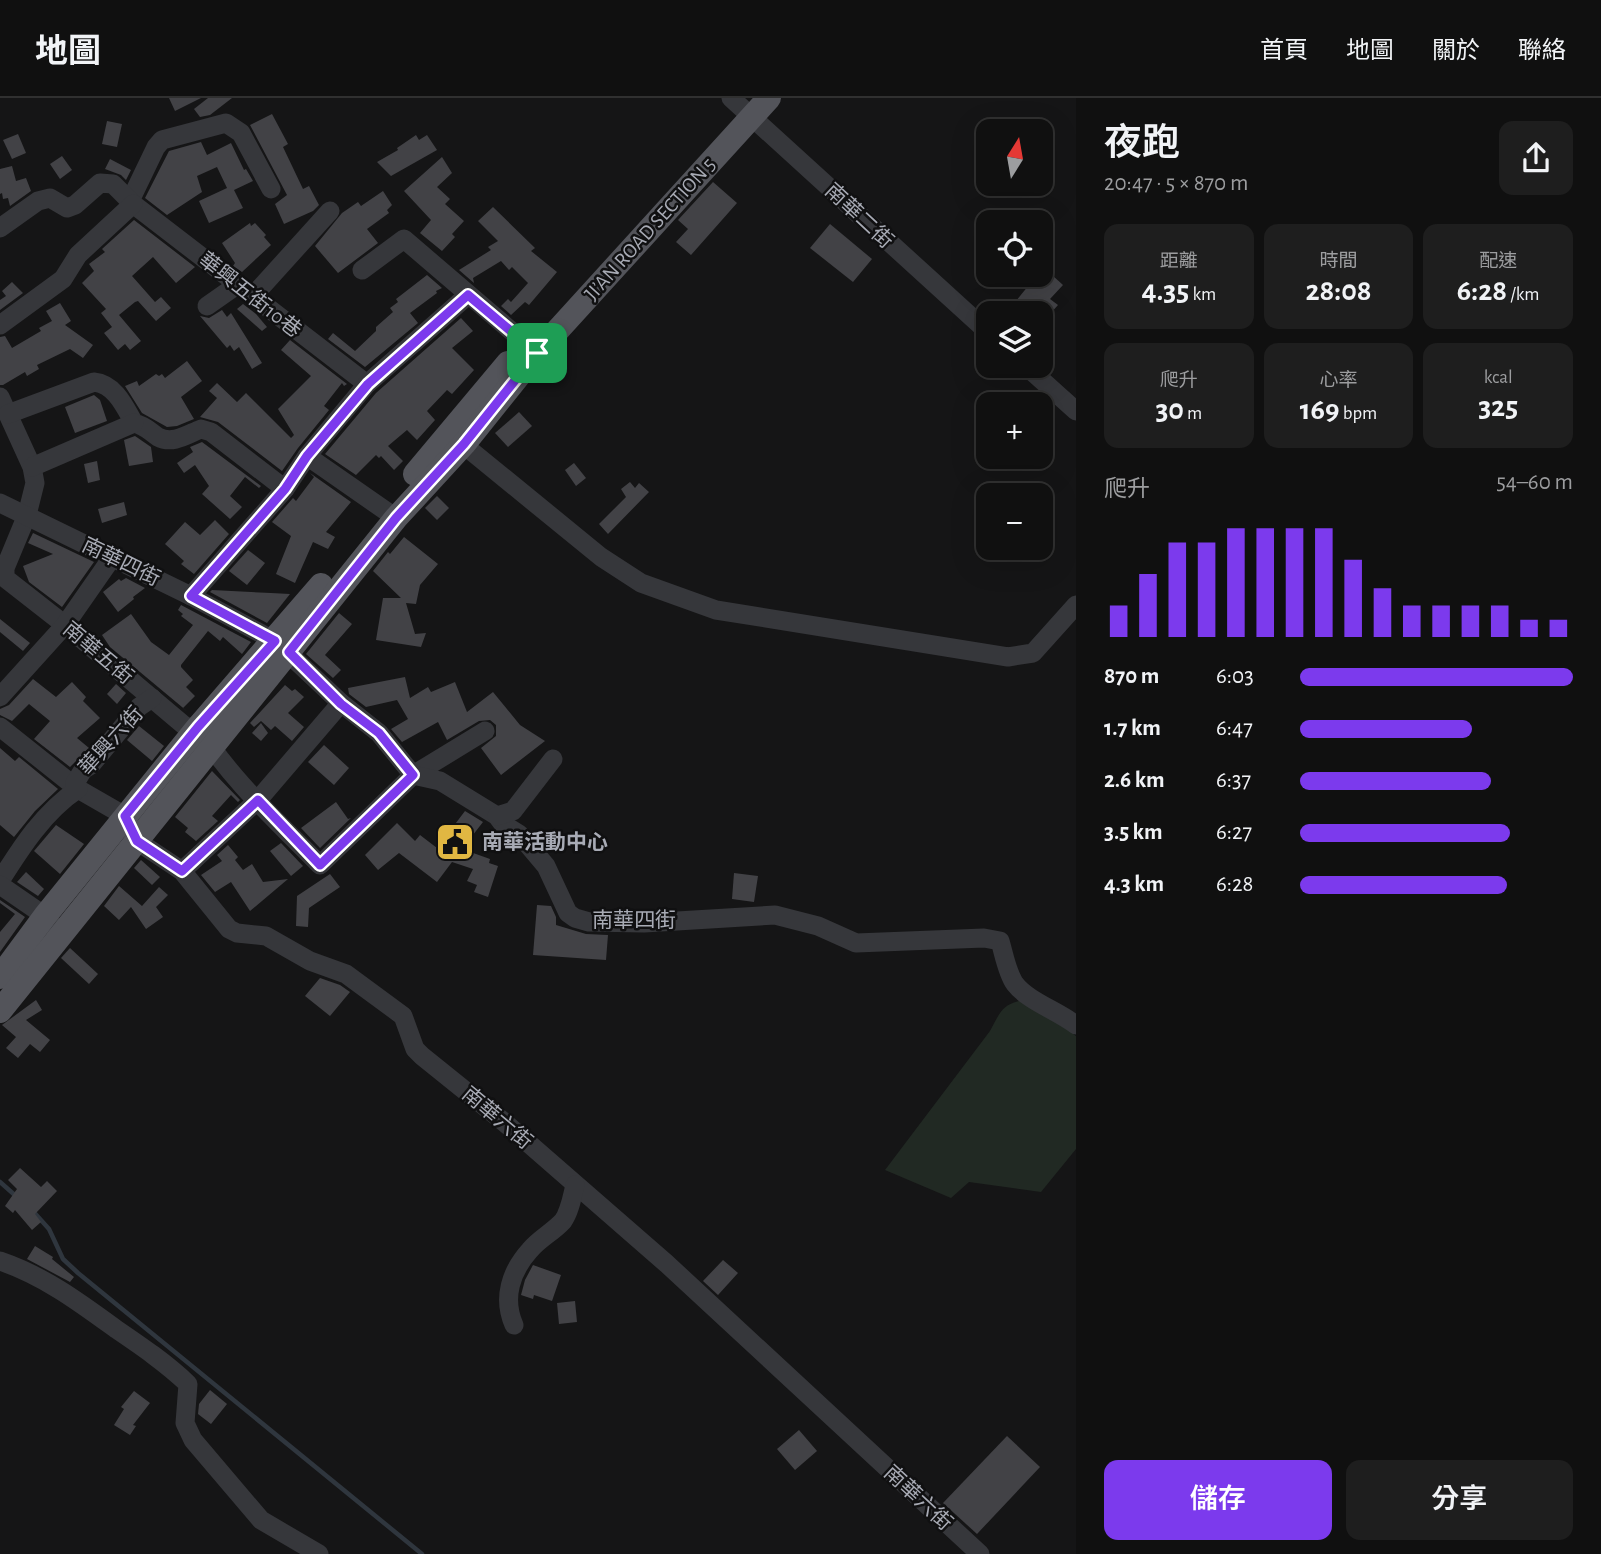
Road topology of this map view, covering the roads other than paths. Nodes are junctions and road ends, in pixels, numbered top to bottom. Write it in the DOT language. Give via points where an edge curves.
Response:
graph roads {
  1 [pos="769,98"];
  2 [pos="743,105"];
  3 [pos="271,189"];
  4 [pos="131,203"];
  5 [pos="330,211"];
  6 [pos="0,228"];
  7 [pos="362,270"];
  8 [pos="245,291"];
  9 [pos="468,295"];
  10 [pos="207,306"];
  11 [pos="976,321"];
  12 [pos="0,325"];
  13 [pos="531,348"];
  14 [pos="1039,378"];
  15 [pos="368,384"];
  16 [pos="4,406"];
  17 [pos="1076,411"];
  18 [pos="134,423"];
  19 [pos="457,439"];
  20 [pos="307,456"];
  21 [pos="32,467"];
  22 [pos="285,489"];
  23 [pos="0,503"];
  24 [pos="391,513"];
  25 [pos="27,515"];
  26 [pos="111,559"];
  27 [pos="191,596"];
  28 [pos="1076,605"];
  29 [pos="65,625"];
  30 [pos="282,647"];
  31 [pos="0,696"];
  32 [pos="152,698"];
  33 [pos="341,704"];
  34 [pos="0,727"];
  35 [pos="485,731"];
  36 [pos="204,738"];
  37 [pos="553,760"];
  38 [pos="413,775"];
  39 [pos="78,789"];
  40 [pos="258,800"];
  41 [pos="125,816"];
  42 [pos="497,816"];
  43 [pos="137,841"];
  44 [pos="182,871"];
  45 [pos="0,883"];
  46 [pos="45,916"];
  47 [pos="61,935"];
  48 [pos="0,977"];
  49 [pos="0,1011"];
  50 [pos="1076,1025"];
  51 [pos="575,1185"];
  52 [pos="0,1261"];
  53 [pos="514,1325"];
  54 [pos="319,1554"];
  55 [pos="980,1554"];
  1 -- 2 [label="main road, JI’AN ROAD SECTION 5"];
  2 -- 11 [label="street, 南華二街"];
  2 -- 13 [label="main road, JI’AN ROAD SECTION 5"];
  3 -- 4 [label="street" via="241,133 226,122 162,140"];
  4 -- 6 [label="street, 華興五街10巷" via="114,184 105,182 67,208 50,198 38,201"];
  4 -- 8 [label="street, 華興五街10巷"];
  4 -- 12 [label="street" via="78,255 63,279"];
  5 -- 8 [label="street"];
  7 -- 9 [label="street" via="404,239"];
  8 -- 10 [label="street"];
  8 -- 15 [label="street, 華興五街10巷"];
  9 -- 13 [label="street"];
  9 -- 15 [label="street"];
  13 -- 19 [label="main road, JI’AN ROAD SECTION 5"];
  14 -- 17 [label="street"];
  15 -- 20 [label="street"];
  16 -- 18 [label="street" via="103,383 120,399"];
  16 -- 21 [label="street, 南華五街"];
  18 -- 21 [label="street"];
  18 -- 22 [label="street" via="169,440 201,429 211,432"];
  19 -- 24 [label="main road, JI’AN ROAD SECTION 5"];
  19 -- 28 [label="street" via="631,577 716,610 1008,657 1033,653"];
  20 -- 22 [label="street"];
  20 -- 24 [label="street"];
  21 -- 25 [label="street, 南華五街" via="35,483"];
  22 -- 27 [label="street"];
  23 -- 25 [label="street, 南華四街"];
  24 -- 30 [label="main road, JI’AN ROAD SECTION 5"];
  25 -- 26 [label="street, 南華四街"];
  25 -- 29 [label="street, 南華五街" via="5,578"];
  26 -- 27 [label="street, 南華四街"];
  26 -- 29 [label="street"];
  27 -- 30 [label="street, 南華四街"];
  29 -- 31 [label="street"];
  29 -- 32 [label="street, 南華五街"];
  30 -- 33 [label="street, 南華四街"];
  30 -- 36 [label="main road, JI’AN ROAD SECTION 5"];
  32 -- 36 [label="street, 南華五街"];
  32 -- 39 [label="street, 華興六街" via="83,770 75,783"];
  33 -- 38 [label="street, 南華四街" via="379,733"];
  33 -- 40 [label="street"];
  34 -- 39 [label="street"];
  35 -- 38 [label="street"];
  36 -- 40 [label="street, 南華五街"];
  36 -- 41 [label="main road, JI’AN ROAD SECTION 5"];
  36 -- 43 [label="main road, JI’AN ROAD SECTION 5"];
  37 -- 42 [label="street" via="513,811"];
  38 -- 40 [label="street, 南華五街" via="320,865"];
  38 -- 42 [label="street, 南華四街" via="440,781"];
  39 -- 41 [label="street"];
  39 -- 45 [label="street, 華興六街" via="31,833"];
  40 -- 44 [label="street"];
  41 -- 43 [label="street"];
  41 -- 46 [label="main road, JI’AN ROAD SECTION 5"];
  42 -- 50 [label="street, 南華四街" via="546,866 564,906 575,918 644,923 775,915 795,918 856,943 992,939 1000,941 1013,982"];
  43 -- 44 [label="street, 南華六街"];
  43 -- 47 [label="main road, JI’AN ROAD SECTION 5"];
  44 -- 51 [label="street, 南華六街" via="229,929 266,936 310,961 338,970 397,1010 422,1056"];
  45 -- 46 [label="street"];
  46 -- 47 [label="street"];
  46 -- 48 [label="main road, JI’AN ROAD SECTION 5"];
  47 -- 49 [label="main road, JI’AN ROAD SECTION 5"];
  51 -- 53 [label="street" via="562,1223 530,1250 514,1273 507,1306"];
  51 -- 55 [label="street, 南華六街" via="667,1264"];
  52 -- 54 [label="street" via="61,1289 169,1365 188,1384 185,1423 193,1440 261,1520"];
}
